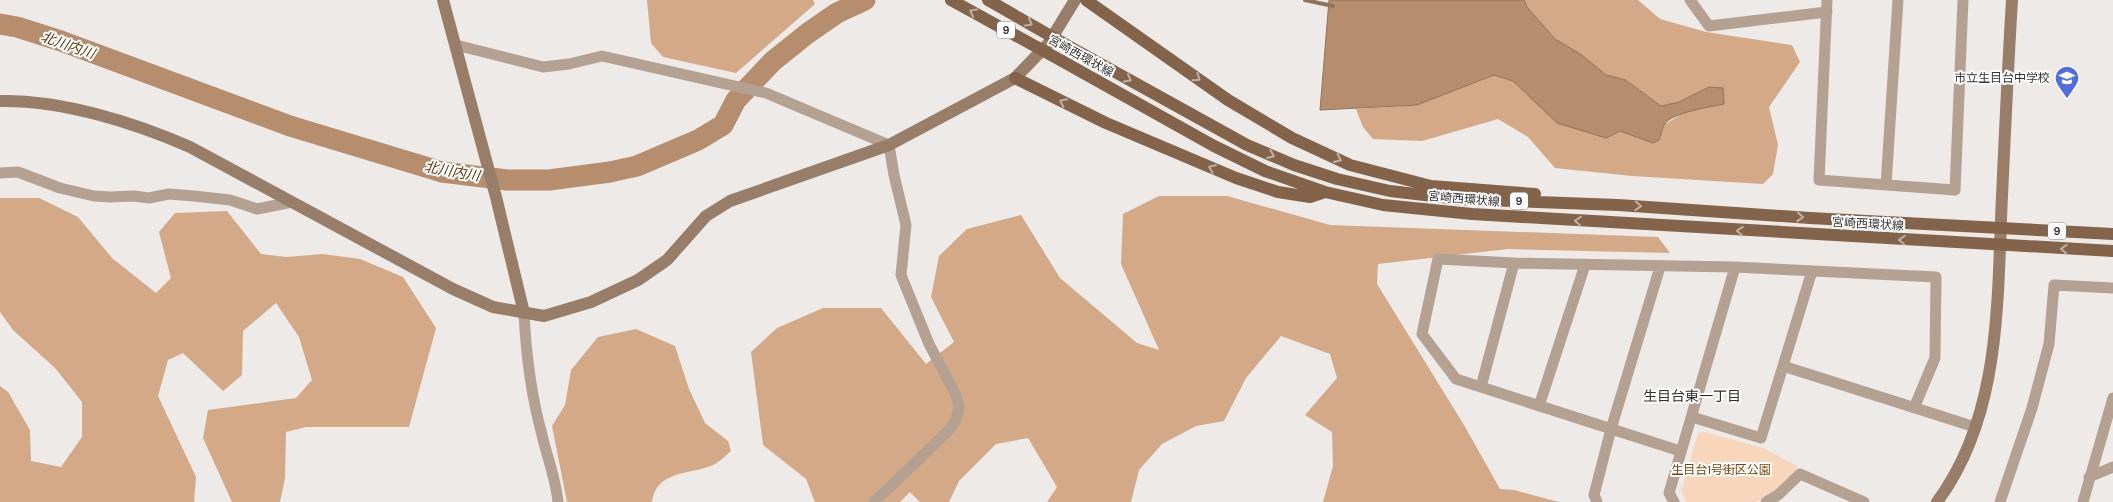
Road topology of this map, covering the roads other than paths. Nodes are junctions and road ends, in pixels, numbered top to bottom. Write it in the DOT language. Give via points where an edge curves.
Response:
graph roads {
  1 [pos="443,0"];
  2 [pos="951,0"];
  3 [pos="988,0"];
  4 [pos="1075,0"];
  5 [pos="1086,0"];
  6 [pos="1690,0"];
  7 [pos="1898,0"];
  8 [pos="1964,0"];
  9 [pos="2012,0"];
  10 [pos="1827,6"];
  11 [pos="456,45"];
  12 [pos="1015,78"];
  13 [pos="0,101"];
  14 [pos="889,144"];
  15 [pos="0,173"];
  16 [pos="1886,185"];
  17 [pos="1325,192"];
  18 [pos="292,202"];
  19 [pos="1618,205"];
  20 [pos="2001,227"];
  21 [pos="2113,234"];
  22 [pos="2001,245"];
  23 [pos="2113,252"];
  24 [pos="1514,263"];
  25 [pos="1585,265"];
  26 [pos="1660,267"];
  27 [pos="1735,267"];
  28 [pos="1812,271"];
  29 [pos="2113,288"];
  30 [pos="524,313"];
  31 [pos="1784,366"];
  32 [pos="1481,387"];
  33 [pos="2113,398"];
  34 [pos="1539,406"];
  35 [pos="1914,408"];
  36 [pos="1692,417"];
  37 [pos="1975,427"];
  38 [pos="1611,429"];
  39 [pos="1680,451"];
  40 [pos="2113,468"];
  41 [pos="2089,478"];
  42 [pos="558,502"];
  43 [pos="874,502"];
  44 [pos="1598,502"];
  45 [pos="1674,502"];
  46 [pos="1766,502"];
  47 [pos="1864,502"];
  48 [pos="1937,502"];
  49 [pos="2000,502"];
  50 [pos="2083,502"];
  1 -- 11 [label="street"];
  17 -- 2 [label="main road, 宮崎西環状線 / 9, one-way, bridge" via="1265,171 1214,146"];
  3 -- 19 [label="main road, 宮崎西環状線 / 9, one-way, bridge" via="1247,145 1337,179 1390,191 1459,199"];
  4 -- 12 [label="street" via="1048,44"];
  5 -- 19 [label="main road, one-way" via="1228,100 1292,138 1350,165 1432,186 1605,198"];
  6 -- 10 [label="street" via="1709,26"];
  7 -- 16 [label="street"];
  8 -- 16 [label="street" via="1955,190"];
  9 -- 20 [label="street"];
  10 -- 16 [label="street" via="1819,180"];
  11 -- 14 [label="street" via="543,67 602,56 766,93"];
  11 -- 30 [label="street"];
  12 -- 14 [label="street"];
  17 -- 12 [label="main road, one-way" via="1302,196 1236,178 1106,123"];
  13 -- 18 [label="street" via="23,101 88,112 166,137"];
  14 -- 30 [label="street" via="730,201 706,216 667,260 638,280 607,295 544,316"];
  14 -- 43 [label="street" via="906,225 901,275 959,406 956,420 947,432"];
  15 -- 18 [label="street" via="18,172 60,188 110,198 149,198 168,194 230,200 257,208"];
  22 -- 17 [label="main road, 宮崎西環状線 / 9, one-way" via="1472,214 1383,206"];
  18 -- 30 [label="street" via="453,289 493,307"];
  19 -- 20 [label="main road, 宮崎西環状線 / 9, one-way"];
  20 -- 21 [label="main road, 宮崎西環状線 / 9"];
  20 -- 22 [label="street"];
  23 -- 22 [label="main road, 宮崎西環状線 / 9, one-way"];
  22 -- 37 [label="street" via="1991,370"];
  24 -- 25 [label="street"];
  24 -- 32 [label="street"];
  24 -- 32 [label="street" via="1438,259 1422,334 1456,379"];
  25 -- 26 [label="street"];
  25 -- 34 [label="street"];
  26 -- 27 [label="street"];
  26 -- 38 [label="street"];
  27 -- 28 [label="street"];
  27 -- 36 [label="street"];
  28 -- 31 [label="street"];
  28 -- 35 [label="street" via="1936,277 1935,358"];
  29 -- 49 [label="street" via="2054,285 2049,344 2032,408"];
  30 -- 42 [label="street" via="526,354"];
  31 -- 35 [label="street"];
  31 -- 36 [label="street" via="1761,438"];
  32 -- 34 [label="street"];
  33 -- 41 [label="street"];
  34 -- 38 [label="street"];
  35 -- 37 [label="street"];
  36 -- 39 [label="street"];
  37 -- 48 [label="street" via="1961,463"];
  38 -- 39 [label="street"];
  38 -- 44 [label="street" via="1594,496"];
  39 -- 45 [label="street" via="1669,493"];
  40 -- 41 [label="street"];
  41 -- 50 [label="street"];
  46 -- 47 [label="street" via="1800,474"];
}
